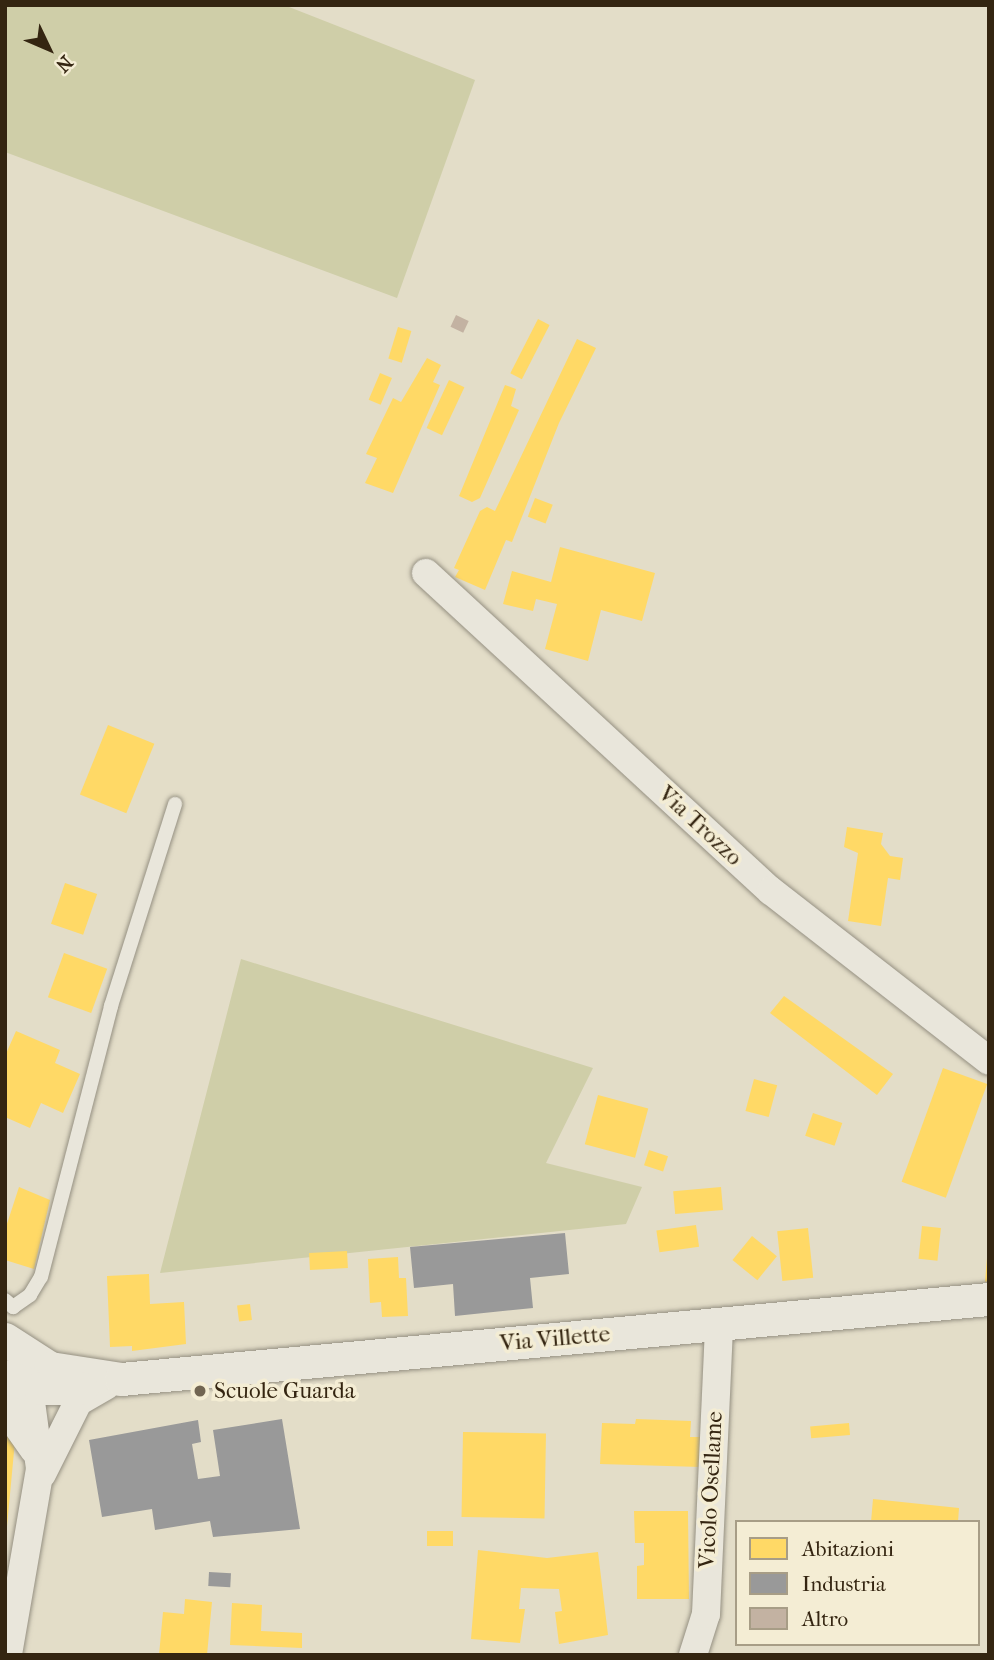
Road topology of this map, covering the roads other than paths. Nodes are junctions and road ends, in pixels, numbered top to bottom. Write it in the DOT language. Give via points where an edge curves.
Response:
graph roads {
  1 [pos="426,573"];
  2 [pos="175,804"];
  3 [pos="989,1061"];
  4 [pos="989,1299"];
  5 [pos="5,1300"];
  6 [pos="719,1324"];
  7 [pos="5,1339"];
  8 [pos="5,1376"];
  9 [pos="124,1378"];
  10 [pos="5,1385"];
  11 [pos="5,1409"];
  12 [pos="40,1474"];
  13 [pos="8,1655"];
  14 [pos="693,1655"];
  1 -- 3 [label="street, Via Trozzo" via="771,891"];
  2 -- 5 [label="lane" via="107,1019 41,1277 30,1295 13,1307"];
  4 -- 6 [label="street, Via Villette"];
  6 -- 9 [label="street, Via Villette"];
  6 -- 14 [label="street, Vicolo Osellame" via="706,1614"];
  7 -- 9 [label="street, Via Villette" via="50,1368"];
  8 -- 9 [label="street, Via Villette" via="40,1388 72,1390"];
  9 -- 12 [label="street" via="93,1390 78,1402"];
  10 -- 12 [label="street" via="31,1402"];
  11 -- 12 [label="street" via="19,1423"];
  12 -- 13 [label="street"];
}
